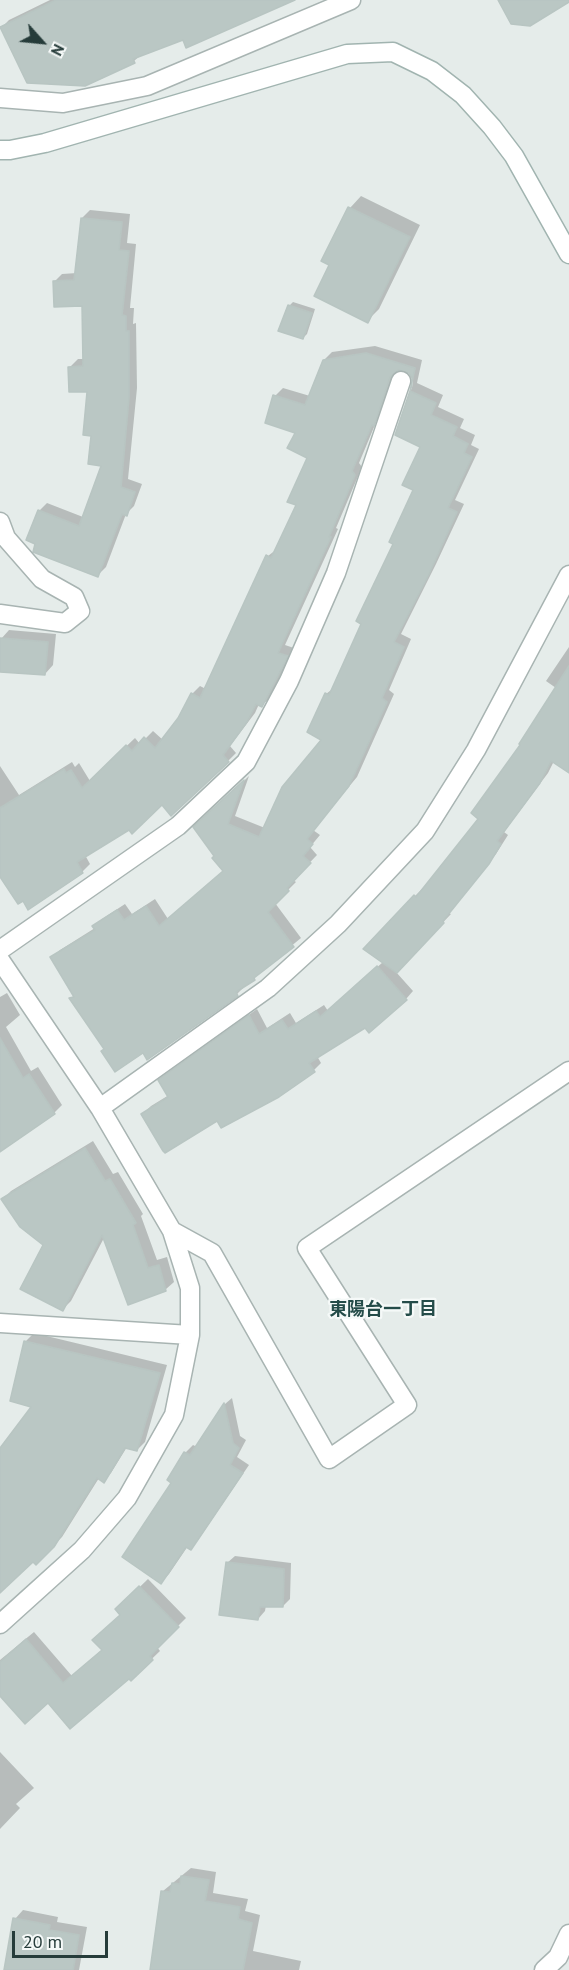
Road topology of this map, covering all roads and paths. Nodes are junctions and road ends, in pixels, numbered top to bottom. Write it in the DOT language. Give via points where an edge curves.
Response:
graph roads {
  1 [pos="351,0"];
  2 [pos="0,98"];
  3 [pos="0,150"];
  4 [pos="569,254"];
  5 [pos="401,381"];
  6 [pos="0,522"];
  7 [pos="569,575"];
  8 [pos="0,614"];
  9 [pos="0,951"];
  10 [pos="0,960"];
  11 [pos="569,1071"];
  12 [pos="100,1108"];
  13 [pos="172,1231"];
  14 [pos="0,1323"];
  15 [pos="190,1335"];
  16 [pos="0,1624"];
  17 [pos="569,1934"];
  18 [pos="544,1970"];
  1 -- 2 [label="street" via="147,86 63,103"];
  3 -- 4 [label="street" via="45,143 347,54 393,52 432,70 463,95 492,127 514,156"];
  5 -- 9 [label="street" via="336,573 289,681 246,762 178,826"];
  6 -- 8 [label="street" via="6,538 42,579 74,597 80,611 65,623"];
  7 -- 12 [label="street" via="476,750 424,831 338,924 268,987"];
  10 -- 12 [label="street"];
  11 -- 13 [label="street" via="307,1248 407,1405 328,1459 212,1253"];
  12 -- 13 [label="street"];
  13 -- 15 [label="street" via="190,1288"];
  14 -- 15 [label="street"];
  15 -- 16 [label="street" via="174,1415 128,1498 82,1550"];
  17 -- 18 [label="street" via="558,1957"];
}
